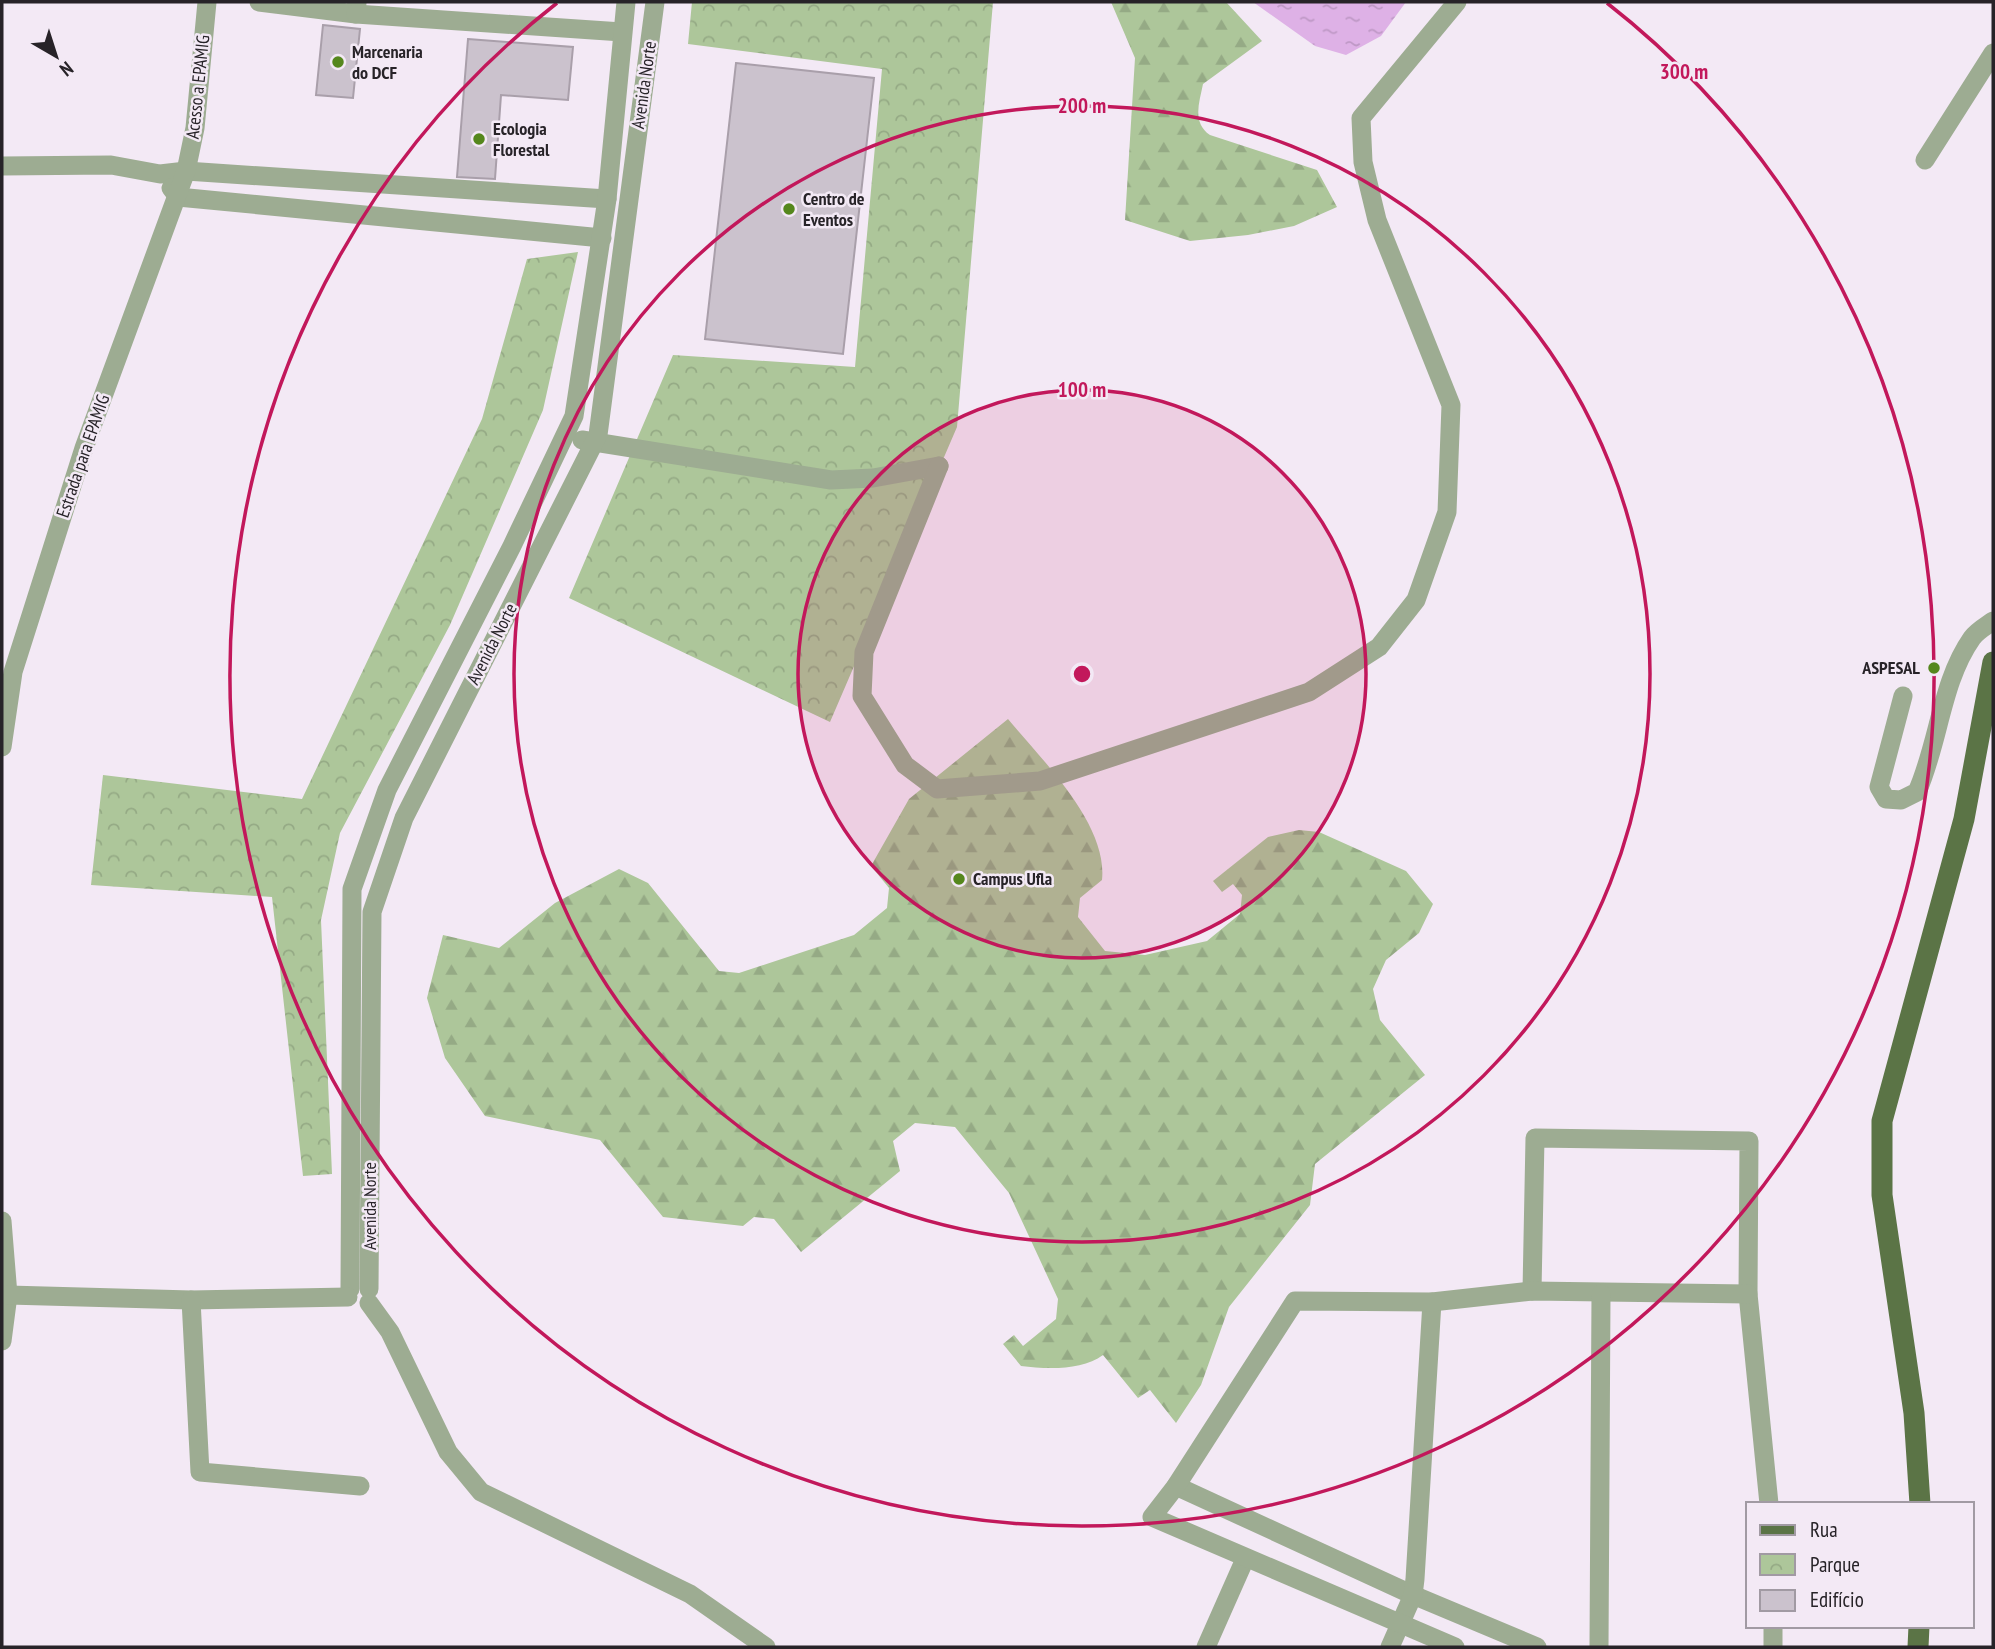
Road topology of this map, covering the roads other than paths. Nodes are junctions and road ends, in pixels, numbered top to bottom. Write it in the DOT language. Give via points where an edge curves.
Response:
graph roads {
  1 [pos="207,2"];
  2 [pos="260,2"];
  3 [pos="626,2"];
  4 [pos="655,2"];
  5 [pos="1457,2"];
  6 [pos="356,8"];
  7 [pos="622,32"];
  8 [pos="1993,53"];
  9 [pos="1925,160"];
  10 [pos="2,166"];
  11 [pos="186,171"];
  12 [pos="160,174"];
  13 [pos="408,187"];
  14 [pos="178,197"];
  15 [pos="607,199"];
  16 [pos="407,218"];
  17 [pos="602,238"];
  18 [pos="564,438"];
  19 [pos="594,442"];
  20 [pos="1993,621"];
  21 [pos="1993,662"];
  22 [pos="1903,696"];
  23 [pos="2,747"];
  24 [pos="2,1221"];
  25 [pos="1532,1291"];
  26 [pos="1601,1294"];
  27 [pos="1748,1294"];
  28 [pos="8,1295"];
  29 [pos="359,1295"];
  30 [pos="191,1300"];
  31 [pos="1432,1302"];
  32 [pos="2,1341"];
  33 [pos="360,1486"];
  34 [pos="1176,1486"];
  35 [pos="1769,1502"];
  36 [pos="1920,1502"];
  37 [pos="1245,1559"];
  38 [pos="1413,1595"];
  39 [pos="1401,1622"];
  40 [pos="1773,1628"];
  41 [pos="1919,1628"];
  42 [pos="766,1647"];
  43 [pos="1206,1647"];
  44 [pos="1390,1647"];
  45 [pos="1455,1647"];
  46 [pos="1537,1647"];
  47 [pos="1599,1647"];
  48 [pos="1773,1647"];
  49 [pos="1917,1647"];
  1 -- 11 [label="street, Acesso a EPAMIG" via="195,128"];
  2 -- 6 [label="street"];
  3 -- 7 [label="street, Avenida Norte"];
  4 -- 19 [label="street, Avenida Norte"];
  5 -- 19 [label="street" via="1361,118 1363,162 1377,220 1451,405 1447,512 1416,600 1379,647 1309,692 1040,781 937,789 905,765 862,696 864,652 939,466 831,480"];
  6 -- 7 [label="street"];
  7 -- 15 [label="street, Avenida Norte"];
  8 -- 9 [label="street"];
  10 -- 12 [label="street" via="111,165"];
  11 -- 12 [label="street"];
  11 -- 13 [label="street"];
  11 -- 14 [label="street, Estrada para EPAMIG"];
  12 -- 14 [label="street"];
  13 -- 15 [label="street"];
  13 -- 16 [label="street"];
  14 -- 16 [label="street"];
  14 -- 23 [label="street, Estrada para EPAMIG" via="84,448 13,672"];
  15 -- 17 [label="street, Avenida Norte"];
  16 -- 17 [label="street"];
  17 -- 18 [label="street, Avenida Norte" via="574,416"];
  18 -- 19 [label="street"];
  18 -- 29 [label="street, Avenida Norte" via="387,790 352,889"];
  19 -- 29 [label="street, Avenida Norte" via="404,818 372,912"];
  20 -- 22 [label="street" via="1973,635 1958,662 1917,792 1901,800 1886,799 1879,787"];
  21 -- 36 [label="main road" via="1964,819 1882,1121 1882,1195 1914,1413"];
  24 -- 28 [label="street"];
  25 -- 26 [label="street"];
  25 -- 27 [label="street" via="1535,1138 1749,1141"];
  25 -- 31 [label="street"];
  26 -- 27 [label="street"];
  26 -- 47 [label="street"];
  27 -- 35 [label="street"];
  28 -- 30 [label="street"];
  28 -- 32 [label="street"];
  29 -- 30 [label="street"];
  29 -- 42 [label="street" via="390,1332 448,1452 481,1492 690,1594"];
  30 -- 33 [label="street" via="200,1472"];
  31 -- 34 [label="street" via="1295,1301"];
  31 -- 38 [label="street"];
  34 -- 37 [label="street" via="1152,1517"];
  34 -- 38 [label="street"];
  37 -- 39 [label="street"];
  37 -- 43 [label="street"];
  38 -- 39 [label="street"];
  38 -- 46 [label="street"];
  39 -- 44 [label="street"];
  39 -- 45 [label="street"];
  40 -- 48 [label="street"];
  41 -- 49 [label="main road"];
}
